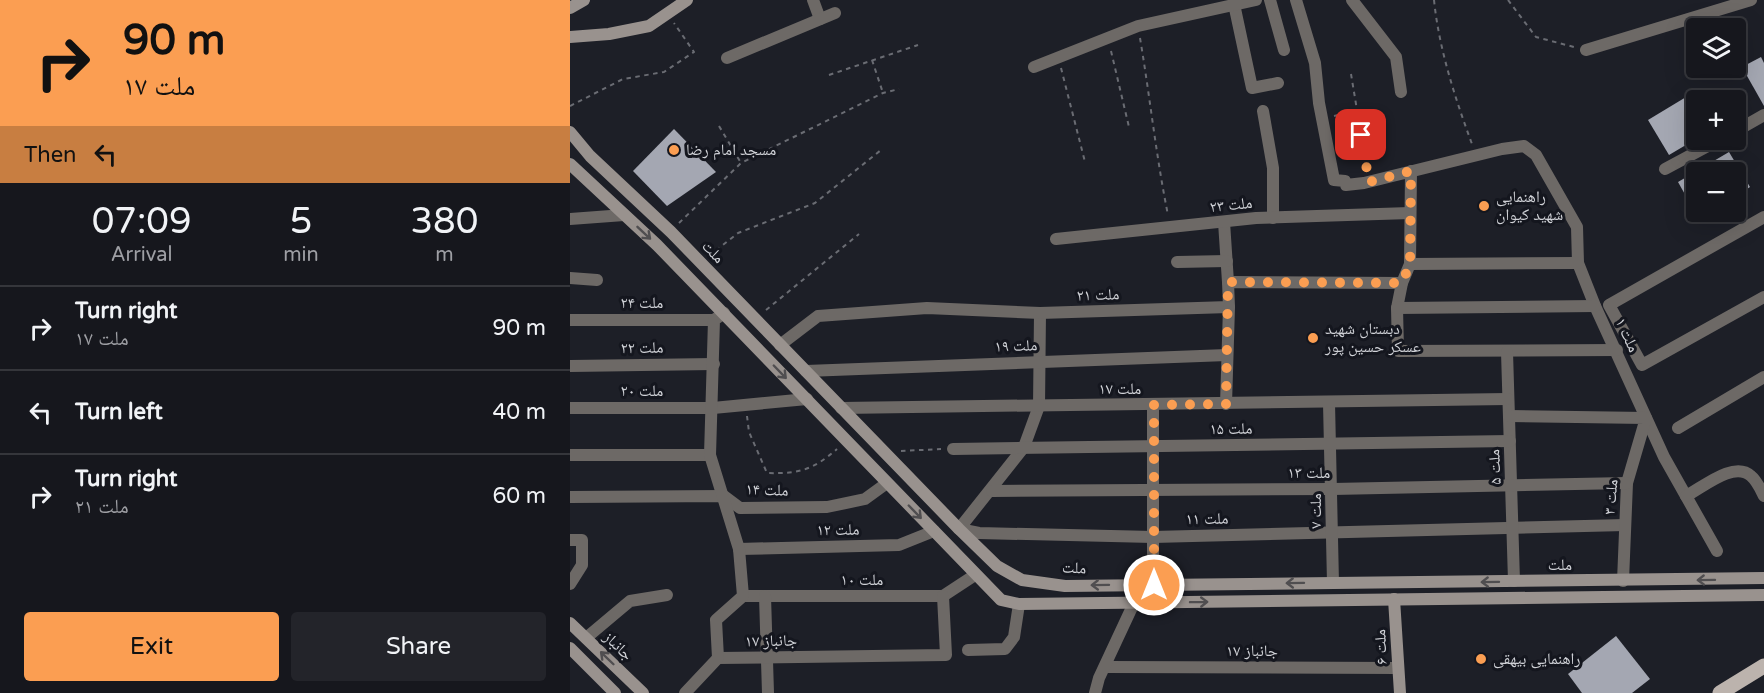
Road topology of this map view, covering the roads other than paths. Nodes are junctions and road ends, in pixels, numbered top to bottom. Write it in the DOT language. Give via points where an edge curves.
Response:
graph roads {
  1 [pos="584,0"];
  2 [pos="687,0"];
  3 [pos="813,0"];
  4 [pos="1257,0"];
  5 [pos="1270,0"];
  6 [pos="1296,0"];
  7 [pos="1352,0"];
  8 [pos="1751,0"];
  9 [pos="1234,4"];
  10 [pos="570,8"];
  11 [pos="835,13"];
  12 [pos="820,19"];
  13 [pos="570,37"];
  14 [pos="1284,50"];
  15 [pos="1586,50"];
  16 [pos="727,58"];
  17 [pos="1034,67"];
  18 [pos="1278,82"];
  19 [pos="1401,92"];
  20 [pos="1263,111"];
  21 [pos="1764,115"];
  22 [pos="1746,125"];
  23 [pos="570,132"];
  24 [pos="1700,150"];
  25 [pos="590,156"];
  26 [pos="573,167"];
  27 [pos="1665,169"];
  28 [pos="1411,171"];
  29 [pos="1410,213"];
  30 [pos="624,215"];
  31 [pos="1764,217"];
  32 [pos="1273,218"];
  33 [pos="570,219"];
  34 [pos="1224,222"];
  35 [pos="1056,239"];
  36 [pos="1227,261"];
  37 [pos="1177,262"];
  38 [pos="1578,263"];
  39 [pos="1410,264"];
  40 [pos="570,278"];
  41 [pos="597,280"];
  42 [pos="1228,282"];
  43 [pos="1402,283"];
  44 [pos="1764,297"];
  45 [pos="737,300"];
  46 [pos="1595,306"];
  47 [pos="1229,308"];
  48 [pos="1397,308"];
  49 [pos="1040,313"];
  50 [pos="719,316"];
  51 [pos="570,320"];
  52 [pos="780,345"];
  53 [pos="1617,350"];
  54 [pos="1507,352"];
  55 [pos="1227,355"];
  56 [pos="1041,361"];
  57 [pos="714,363"];
  58 [pos="570,366"];
  59 [pos="806,371"];
  60 [pos="1764,377"];
  61 [pos="807,399"];
  62 [pos="1509,399"];
  63 [pos="1329,403"];
  64 [pos="1226,404"];
  65 [pos="1154,405"];
  66 [pos="1040,406"];
  67 [pos="570,408"];
  68 [pos="713,408"];
  69 [pos="841,408"];
  70 [pos="1509,416"];
  71 [pos="1646,418"];
  72 [pos="1678,428"];
  73 [pos="1510,441"];
  74 [pos="1331,444"];
  75 [pos="1024,447"];
  76 [pos="1154,447"];
  77 [pos="952,449"];
  78 [pos="570,455"];
  79 [pos="710,455"];
  80 [pos="887,483"];
  81 [pos="1627,483"];
  82 [pos="1512,486"];
  83 [pos="1333,489"];
  84 [pos="1154,490"];
  85 [pos="992,491"];
  86 [pos="724,496"];
  87 [pos="1686,496"];
  88 [pos="1764,496"];
  89 [pos="570,497"];
  90 [pos="1625,525"];
  91 [pos="1513,527"];
  92 [pos="959,529"];
  93 [pos="934,531"];
  94 [pos="1332,532"];
  95 [pos="1154,537"];
  96 [pos="570,540"];
  97 [pos="944,542"];
  98 [pos="739,549"];
  99 [pos="1718,551"];
  100 [pos="975,574"];
  101 [pos="1764,578"];
  102 [pos="1514,581"];
  103 [pos="1623,581"];
  104 [pos="1334,583"];
  105 [pos="570,584"];
  106 [pos="1154,585"];
  107 [pos="667,595"];
  108 [pos="1764,595"];
  109 [pos="742,596"];
  110 [pos="765,596"];
  111 [pos="943,596"];
  112 [pos="1394,599"];
  113 [pos="1134,603"];
  114 [pos="1019,604"];
  115 [pos="572,628"];
  116 [pos="586,638"];
  117 [pos="570,648"];
  118 [pos="969,650"];
  119 [pos="766,657"];
  120 [pos="718,658"];
  121 [pos="1764,666"];
  122 [pos="1106,667"];
  123 [pos="1398,668"];
  124 [pos="615,693"];
  125 [pos="643,693"];
  126 [pos="685,693"];
  127 [pos="768,693"];
  128 [pos="1095,693"];
  129 [pos="1400,693"];
  130 [pos="1720,693"];
  1 -- 10 [label="main road"];
  2 -- 13 [label="main road" via="649,26"];
  3 -- 12 [label="street"];
  4 -- 9 [label="street"];
  5 -- 14 [label="street"];
  6 -- 28 [label="street, ملت ۱" via="1315,63 1334,180 1346,184 1366,182"];
  7 -- 19 [label="street" via="1396,57"];
  8 -- 15 [label="street"];
  9 -- 17 [label="street" via="1138,26"];
  9 -- 18 [label="street" via="1252,88"];
  11 -- 12 [label="street"];
  12 -- 16 [label="street"];
  20 -- 32 [label="street" via="1273,168"];
  21 -- 22 [label="street"];
  23 -- 25 [label="main road, ملت"];
  24 -- 27 [label="street"];
  25 -- 26 [label="main road"];
  25 -- 45 [label="main road, ملت"];
  26 -- 30 [label="main road, ملت"];
  28 -- 29 [label="street"];
  28 -- 38 [label="street, ملت ۱" via="1524,146 1536,155 1576,227"];
  29 -- 32 [label="street, ملت ۲۳"];
  29 -- 39 [label="street"];
  30 -- 33 [label="street"];
  30 -- 50 [label="main road, ملت, one-way"];
  31 -- 44 [label="street" via="1609,305 1642,365"];
  32 -- 34 [label="street, ملت ۲۳"];
  34 -- 35 [label="street, ملت ۲۳"];
  34 -- 36 [label="street"];
  36 -- 37 [label="street"];
  36 -- 42 [label="street"];
  38 -- 39 [label="street"];
  38 -- 46 [label="street, ملت ۱"];
  39 -- 43 [label="street"];
  40 -- 41 [label="street"];
  42 -- 43 [label="street"];
  42 -- 47 [label="street"];
  43 -- 48 [label="street"];
  45 -- 50 [label="main road"];
  45 -- 52 [label="main road, ملت"];
  46 -- 48 [label="street"];
  46 -- 53 [label="street, ملت ۱"];
  47 -- 49 [label="street, ملت ۲۱"];
  47 -- 55 [label="street"];
  48 -- 54 [label="street" via="1398,351"];
  49 -- 52 [label="street, ملت ۲۱" via="927,308 818,316"];
  49 -- 56 [label="street"];
  50 -- 51 [label="street, ملت ۲۴"];
  50 -- 57 [label="street"];
  50 -- 61 [label="main road, ملت, one-way"];
  52 -- 59 [label="main road, ملت"];
  53 -- 54 [label="street"];
  53 -- 71 [label="street, ملت ۱"];
  54 -- 62 [label="street, ملت ۵"];
  55 -- 56 [label="street, ملت ۱۹"];
  55 -- 64 [label="street"];
  56 -- 59 [label="street, ملت ۱۹"];
  56 -- 66 [label="street"];
  57 -- 58 [label="street, ملت ۲۲"];
  57 -- 68 [label="street"];
  59 -- 69 [label="main road, ملت"];
  60 -- 72 [label="street"];
  61 -- 68 [label="street, ملت ۲۰"];
  61 -- 80 [label="main road, ملت"];
  62 -- 63 [label="street, ملت ۱۷"];
  62 -- 70 [label="street, ملت ۵"];
  63 -- 64 [label="street, ملت ۱۷"];
  63 -- 74 [label="street, ملت ۷"];
  64 -- 65 [label="street, ملت ۱۷"];
  65 -- 66 [label="street, ملت ۱۷"];
  65 -- 76 [label="street"];
  66 -- 69 [label="street, ملت ۱۷"];
  66 -- 75 [label="street"];
  67 -- 68 [label="street, ملت ۲۰"];
  68 -- 79 [label="street"];
  69 -- 92 [label="main road, ملت"];
  70 -- 71 [label="street"];
  70 -- 73 [label="street, ملت ۵"];
  71 -- 81 [label="street, ملت ۳"];
  71 -- 87 [label="street, ملت ۱"];
  73 -- 74 [label="street, ملت ۱۵"];
  73 -- 82 [label="street, ملت ۵"];
  74 -- 76 [label="street, ملت ۱۵"];
  74 -- 83 [label="street, ملت ۷"];
  75 -- 76 [label="street, ملت ۱۵"];
  75 -- 77 [label="street, ملت ۱۵"];
  75 -- 85 [label="street"];
  76 -- 84 [label="street"];
  78 -- 79 [label="street"];
  79 -- 86 [label="street"];
  80 -- 86 [label="street, ملت ۱۴" via="865,499 827,507 740,508"];
  80 -- 93 [label="main road, ملت, one-way"];
  81 -- 82 [label="street, ملت ۱۳"];
  81 -- 90 [label="street, ملت ۳"];
  82 -- 83 [label="street, ملت ۱۳"];
  82 -- 91 [label="street, ملت ۵"];
  83 -- 84 [label="street, ملت ۱۳"];
  83 -- 94 [label="street, ملت ۷"];
  84 -- 85 [label="street, ملت ۱۳"];
  84 -- 95 [label="street"];
  85 -- 92 [label="street"];
  86 -- 89 [label="street, ملت ۱۴"];
  86 -- 98 [label="street"];
  87 -- 88 [label="street" via="1739,471 1751,475"];
  87 -- 99 [label="street, ملت ۱"];
  90 -- 91 [label="street, ملت ۱۱"];
  90 -- 103 [label="street, ملت ۳"];
  91 -- 94 [label="street, ملت ۱۱"];
  91 -- 102 [label="street, ملت ۵"];
  92 -- 95 [label="street, ملت ۱۱" via="979,533"];
  92 -- 97 [label="main road"];
  106 -- 92 [label="main road, ملت, one-way" via="1065,586 1022,580 997,566"];
  93 -- 97 [label="main road, ملت"];
  93 -- 98 [label="street, ملت ۱۲" via="899,545"];
  94 -- 95 [label="street, ملت ۱۱"];
  94 -- 104 [label="street, ملت ۷"];
  95 -- 106 [label="street"];
  96 -- 105 [label="street" via="582,540 582,564"];
  97 -- 100 [label="main road, ملت"];
  98 -- 109 [label="street"];
  100 -- 111 [label="street"];
  100 -- 114 [label="main road, ملت" via="1001,600"];
  101 -- 103 [label="main road, ملت, one-way"];
  102 -- 103 [label="main road, ملت"];
  102 -- 104 [label="main road, ملت, one-way"];
  104 -- 106 [label="main road, ملت, one-way"];
  107 -- 116 [label="street" via="630,601"];
  108 -- 112 [label="main road, ملت"];
  109 -- 110 [label="street, ملت ۱۰"];
  109 -- 120 [label="street" via="716,620"];
  110 -- 111 [label="street, ملت ۱۰"];
  110 -- 119 [label="street"];
  111 -- 119 [label="street, جانباز ۱۷" via="946,655"];
  113 -- 112 [label="main road, ملت, one-way"];
  112 -- 123 [label="main road, ملت ۶"];
  113 -- 114 [label="main road, ملت"];
  113 -- 122 [label="street"];
  114 -- 118 [label="street" via="1014,637 1005,649"];
  115 -- 116 [label="main road, جانباز"];
  125 -- 116 [label="main road, جانباز, one-way"];
  117 -- 124 [label="main road"];
  119 -- 120 [label="street, جانباز ۱۷"];
  119 -- 127 [label="street"];
  120 -- 126 [label="street"];
  121 -- 130 [label="main road"];
  122 -- 123 [label="street, جانباز ۱۷"];
  122 -- 128 [label="street"];
  123 -- 129 [label="main road, ملت ۶"];
}
